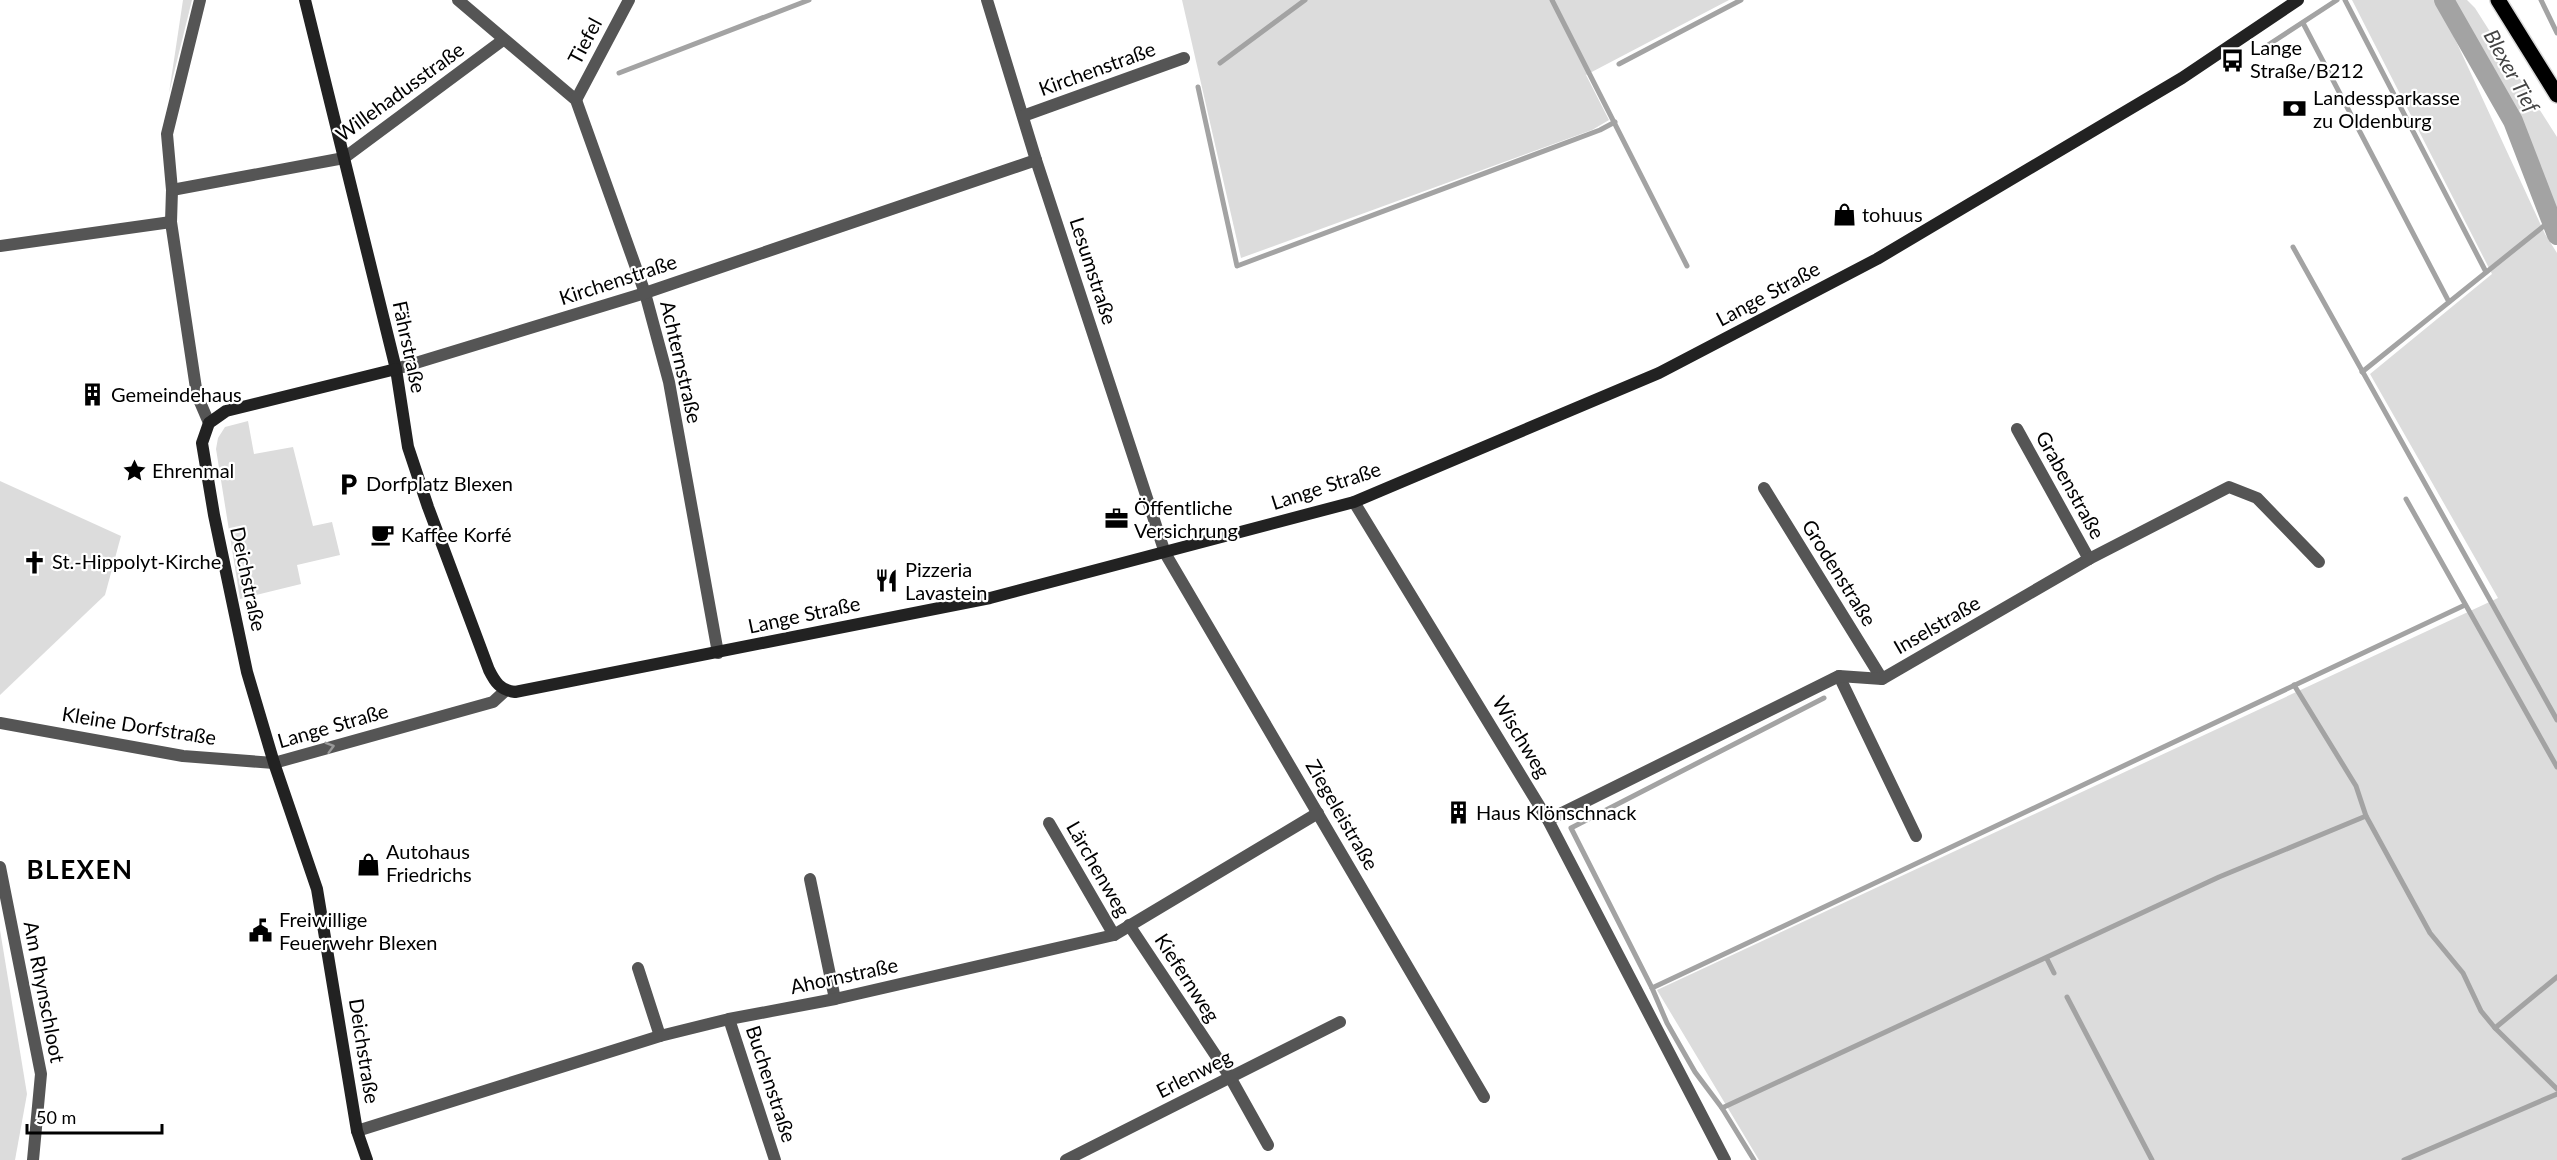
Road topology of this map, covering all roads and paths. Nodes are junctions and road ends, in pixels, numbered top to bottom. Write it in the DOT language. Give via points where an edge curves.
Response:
graph roads {
  1 [pos="200,0"];
  2 [pos="305,0"];
  3 [pos="458,0"];
  4 [pos="629,0"];
  5 [pos="987,0"];
  6 [pos="2298,0"];
  7 [pos="2498,0"];
  8 [pos="503,40"];
  9 [pos="1184,58"];
  10 [pos="2557,95"];
  11 [pos="576,100"];
  12 [pos="1023,116"];
  13 [pos="344,158"];
  14 [pos="1036,160"];
  15 [pos="172,190"];
  16 [pos="171,222"];
  17 [pos="0,246"];
  18 [pos="645,293"];
  19 [pos="396,369"];
  20 [pos="208,423"];
  21 [pos="2017,429"];
  22 [pos="1764,488"];
  23 [pos="1353,502"];
  24 [pos="1165,553"];
  25 [pos="2089,559"];
  26 [pos="2319,562"];
  27 [pos="718,653"];
  28 [pos="1839,676"];
  29 [pos="1882,679"];
  30 [pos="505,691"];
  31 [pos="0,723"];
  32 [pos="273,763"];
  33 [pos="1318,813"];
  34 [pos="1548,820"];
  35 [pos="1049,823"];
  36 [pos="1916,836"];
  37 [pos="0,867"];
  38 [pos="810,879"];
  39 [pos="1129,925"];
  40 [pos="1114,935"];
  41 [pos="638,968"];
  42 [pos="835,999"];
  43 [pos="729,1019"];
  44 [pos="1340,1022"];
  45 [pos="660,1036"];
  46 [pos="1230,1077"];
  47 [pos="1484,1097"];
  48 [pos="357,1131"];
  49 [pos="1268,1145"];
  50 [pos="33,1160"];
  51 [pos="367,1160"];
  52 [pos="775,1160"];
  53 [pos="1066,1160"];
  54 [pos="1725,1160"];
  1 -- 15 [label="street" via="167,134"];
  2 -- 13 [label="street, Fährstraße"];
  3 -- 8 [label="street"];
  4 -- 11 [label="street, Tiefel"];
  5 -- 12 [label="street, Lesumstraße"];
  6 -- 23 [label="street, Lange Straße" via="2182,78 1877,259 1659,373"];
  7 -- 10 [label="main road"];
  8 -- 11 [label="street"];
  8 -- 13 [label="street, Willehadusstraße"];
  9 -- 12 [label="street, Kirchenstraße"];
  11 -- 18 [label="street, Achternstraße"];
  12 -- 14 [label="street, Lesumstraße"];
  13 -- 15 [label="street, Willehadusstraße"];
  13 -- 19 [label="street, Fährstraße"];
  14 -- 18 [label="street, Kirchenstraße"];
  14 -- 24 [label="street, Lesumstraße"];
  15 -- 16 [label="street"];
  16 -- 17 [label="street"];
  16 -- 20 [label="street" via="197,395"];
  18 -- 19 [label="street, Kirchenstraße"];
  18 -- 27 [label="street, Achternstraße" via="669,382"];
  19 -- 20 [label="street, Kirchenstraße" via="226,411"];
  19 -- 30 [label="street, Fährstraße" via="404,431 423,492 489,670"];
  20 -- 32 [label="street, Deichstraße" via="202,443 213,515 247,672"];
  21 -- 25 [label="street, Grabenstraße"];
  22 -- 29 [label="street, Grodenstraße"];
  23 -- 24 [label="street, Lange Straße"];
  23 -- 34 [label="street, Wischweg"];
  24 -- 27 [label="street, Lange Straße" via="990,598"];
  24 -- 33 [label="street, Ziegeleistraße"];
  25 -- 26 [label="street, Inselstraße" via="2229,487 2257,498"];
  25 -- 29 [label="street, Inselstraße"];
  27 -- 30 [label="street, Lange Straße" via="528,691"];
  28 -- 29 [label="street, Inselstraße"];
  28 -- 34 [label="street"];
  28 -- 36 [label="street"];
  32 -- 30 [label="street, Lange Straße, one-way" via="493,702"];
  31 -- 32 [label="street, Kleine Dorfstraße" via="183,756"];
  32 -- 48 [label="street, Deichstraße" via="318,889"];
  33 -- 39 [label="street, Ahornstraße"];
  33 -- 47 [label="street, Ziegeleistraße"];
  34 -- 54 [label="street, Wischweg"];
  35 -- 40 [label="street, Lärchenweg"];
  37 -- 50 [label="street, Am Rhynschloot" via="41,1074"];
  38 -- 42 [label="street"];
  39 -- 40 [label="street, Ahornstraße"];
  39 -- 46 [label="street, Kiefernweg"];
  40 -- 42 [label="street, Ahornstraße"];
  41 -- 45 [label="street"];
  42 -- 43 [label="street, Ahornstraße"];
  43 -- 45 [label="street, Ahornstraße"];
  43 -- 52 [label="street, Buchenstraße"];
  44 -- 46 [label="street, Erlenweg"];
  45 -- 48 [label="street, Ahornstraße"];
  46 -- 49 [label="street, Kiefernweg"];
  46 -- 53 [label="street, Erlenweg"];
  48 -- 51 [label="street, Deichstraße"];
}
